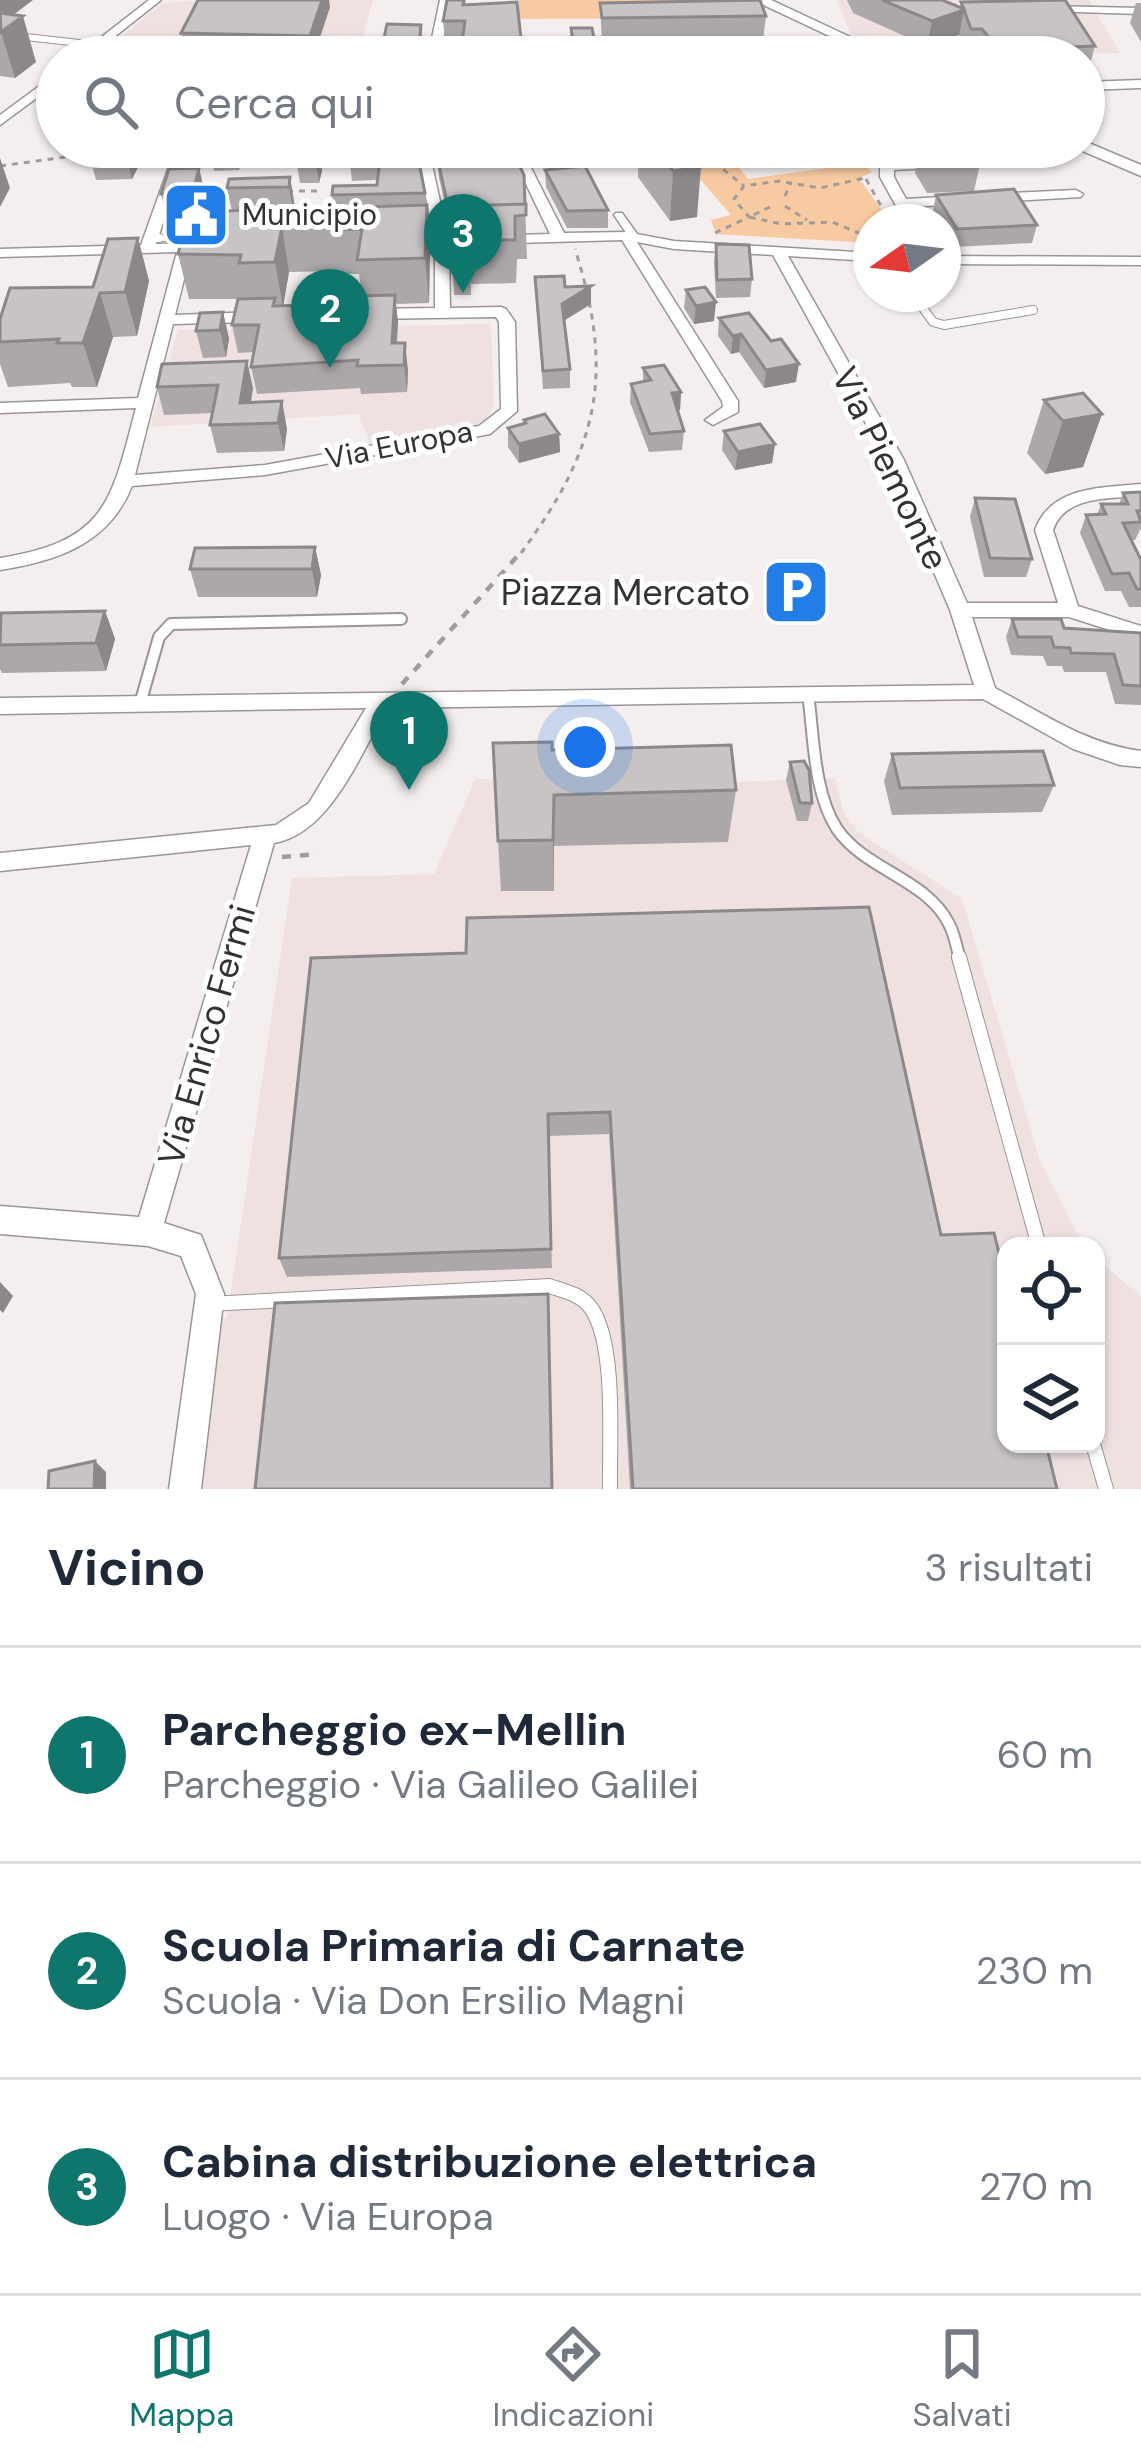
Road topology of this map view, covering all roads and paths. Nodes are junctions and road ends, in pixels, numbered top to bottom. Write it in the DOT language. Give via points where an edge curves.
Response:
graph roads {
  1 [pos="156,0"];
  2 [pos="445,0"];
  3 [pos="760,0"];
  4 [pos="1033,8"];
  5 [pos="1141,11"];
  6 [pos="5,35"];
  7 [pos="109,36"];
  8 [pos="438,36"];
  9 [pos="840,36"];
  10 [pos="36,38"];
  11 [pos="1141,84"];
  12 [pos="1105,85"];
  13 [pos="36,94"];
  14 [pos="28,100"];
  15 [pos="36,100"];
  16 [pos="0,121"];
  17 [pos="1105,155"];
  18 [pos="175,168"];
  19 [pos="431,168"];
  20 [pos="525,168"];
  21 [pos="722,168"];
  22 [pos="887,168"];
  23 [pos="1141,171"];
  24 [pos="865,178"];
  25 [pos="791,182"];
  26 [pos="745,186"];
  27 [pos="431,188"];
  28 [pos="410,189"];
  29 [pos="1076,194"];
  30 [pos="784,196"];
  31 [pos="902,203"];
  32 [pos="785,206"];
  33 [pos="770,207"];
  34 [pos="619,215"];
  35 [pos="749,217"];
  36 [pos="807,220"];
  37 [pos="788,223"];
  38 [pos="853,231"];
  39 [pos="710,235"];
  40 [pos="631,237"];
  41 [pos="565,238"];
  42 [pos="442,241"];
  43 [pos="803,241"];
  44 [pos="373,243"];
  45 [pos="149,244"];
  46 [pos="223,247"];
  47 [pos="185,248"];
  48 [pos="778,252"];
  49 [pos="0,253"];
  50 [pos="853,256"];
  51 [pos="961,260"];
  52 [pos="1141,261"];
  53 [pos="1033,310"];
  54 [pos="926,312"];
  55 [pos="443,313"];
  56 [pos="341,315"];
  57 [pos="278,317"];
  58 [pos="167,320"];
  59 [pos="145,403"];
  60 [pos="0,408"];
  61 [pos="713,420"];
  62 [pos="125,481"];
  63 [pos="1141,490"];
  64 [pos="0,564"];
  65 [pos="960,610"];
  66 [pos="1070,610"];
  67 [pos="400,619"];
  68 [pos="1141,633"];
  69 [pos="986,692"];
  70 [pos="808,694"];
  71 [pos="382,699"];
  72 [pos="140,704"];
  73 [pos="0,706"];
  74 [pos="1141,759"];
  75 [pos="264,838"];
  76 [pos="318,854"];
  77 [pos="290,856"];
  78 [pos="0,862"];
  79 [pos="0,1220"];
  80 [pos="148,1232"];
  81 [pos="1037,1237"];
  82 [pos="209,1304"];
  83 [pos="1096,1453"];
  84 [pos="185,1489"];
  85 [pos="610,1489"];
  86 [pos="1106,1489"];
  1 -- 7 [label="street"];
  2 -- 8 [label="street"];
  3 -- 9 [label="main road"];
  4 -- 5 [label="street"];
  6 -- 10 [label="lane"];
  11 -- 12 [label="street"];
  13 -- 14 [label="street"];
  14 -- 15 [label="street"];
  14 -- 16 [label="street"];
  17 -- 23 [label="main road"];
  18 -- 45 [label="street"];
  19 -- 27 [label="street"];
  20 -- 41 [label="street"];
  21 -- 26 [label="path"];
  22 -- 31 [label="street"];
  24 -- 25 [label="path" via="820,188"];
  25 -- 26 [label="path"];
  25 -- 30 [label="path"];
  26 -- 35 [label="path" via="734,199"];
  27 -- 28 [label="street"];
  27 -- 42 [label="street"];
  29 -- 31 [label="street"];
  32 -- 36 [label="path"];
  33 -- 35 [label="path"];
  34 -- 40 [label="street"];
  35 -- 37 [label="path"];
  35 -- 39 [label="path"];
  36 -- 37 [label="path"];
  36 -- 38 [label="path"];
  37 -- 43 [label="path"];
  40 -- 41 [label="street"];
  40 -- 48 [label="street"];
  40 -- 61 [label="street" via="730,400 732,409"];
  41 -- 42 [label="street"];
  41 -- 71 [label="path" via="594,311 598,367 588,433 559,504 512,570"];
  42 -- 44 [label="street"];
  42 -- 55 [label="street"];
  45 -- 46 [label="lane" via="217,237"];
  45 -- 47 [label="street"];
  45 -- 49 [label="street"];
  46 -- 47 [label="street"];
  47 -- 58 [label="street"];
  48 -- 50 [label="street"];
  48 -- 65 [label="street, Via Piemonte" via="895,460"];
  51 -- 52 [label="street"];
  53 -- 54 [label="lane" via="944,325"];
  55 -- 56 [label="street"];
  55 -- 62 [label="street, Via Europa" via="494,310 506,318 510,405 492,427 265,470"];
  57 -- 58 [label="street"];
  58 -- 59 [label="street"];
  59 -- 60 [label="street"];
  59 -- 62 [label="street"];
  62 -- 64 [label="street" via="112,514 84,538"];
  63 -- 66 [label="street" via="1074,499 1046,518"];
  65 -- 66 [label="street"];
  65 -- 69 [label="street, Via Piemonte"];
  66 -- 68 [label="street"];
  67 -- 72 [label="lane" via="171,624 159,637"];
  69 -- 70 [label="street"];
  69 -- 74 [label="street" via="1090,748"];
  70 -- 71 [label="street"];
  70 -- 81 [label="lane" via="836,828 938,904 950,925"];
  71 -- 72 [label="street"];
  71 -- 75 [label="street" via="316,809"];
  72 -- 73 [label="street"];
  75 -- 78 [label="street"];
  75 -- 80 [label="street, Via Enrico Fermi"];
  76 -- 77 [label="path"];
  79 -- 80 [label="street"];
  80 -- 82 [label="street" via="190,1245"];
  82 -- 84 [label="street"];
  82 -- 85 [label="lane" via="549,1286 579,1296 595,1311 603,1343"];
  83 -- 86 [label="lane"];
}
